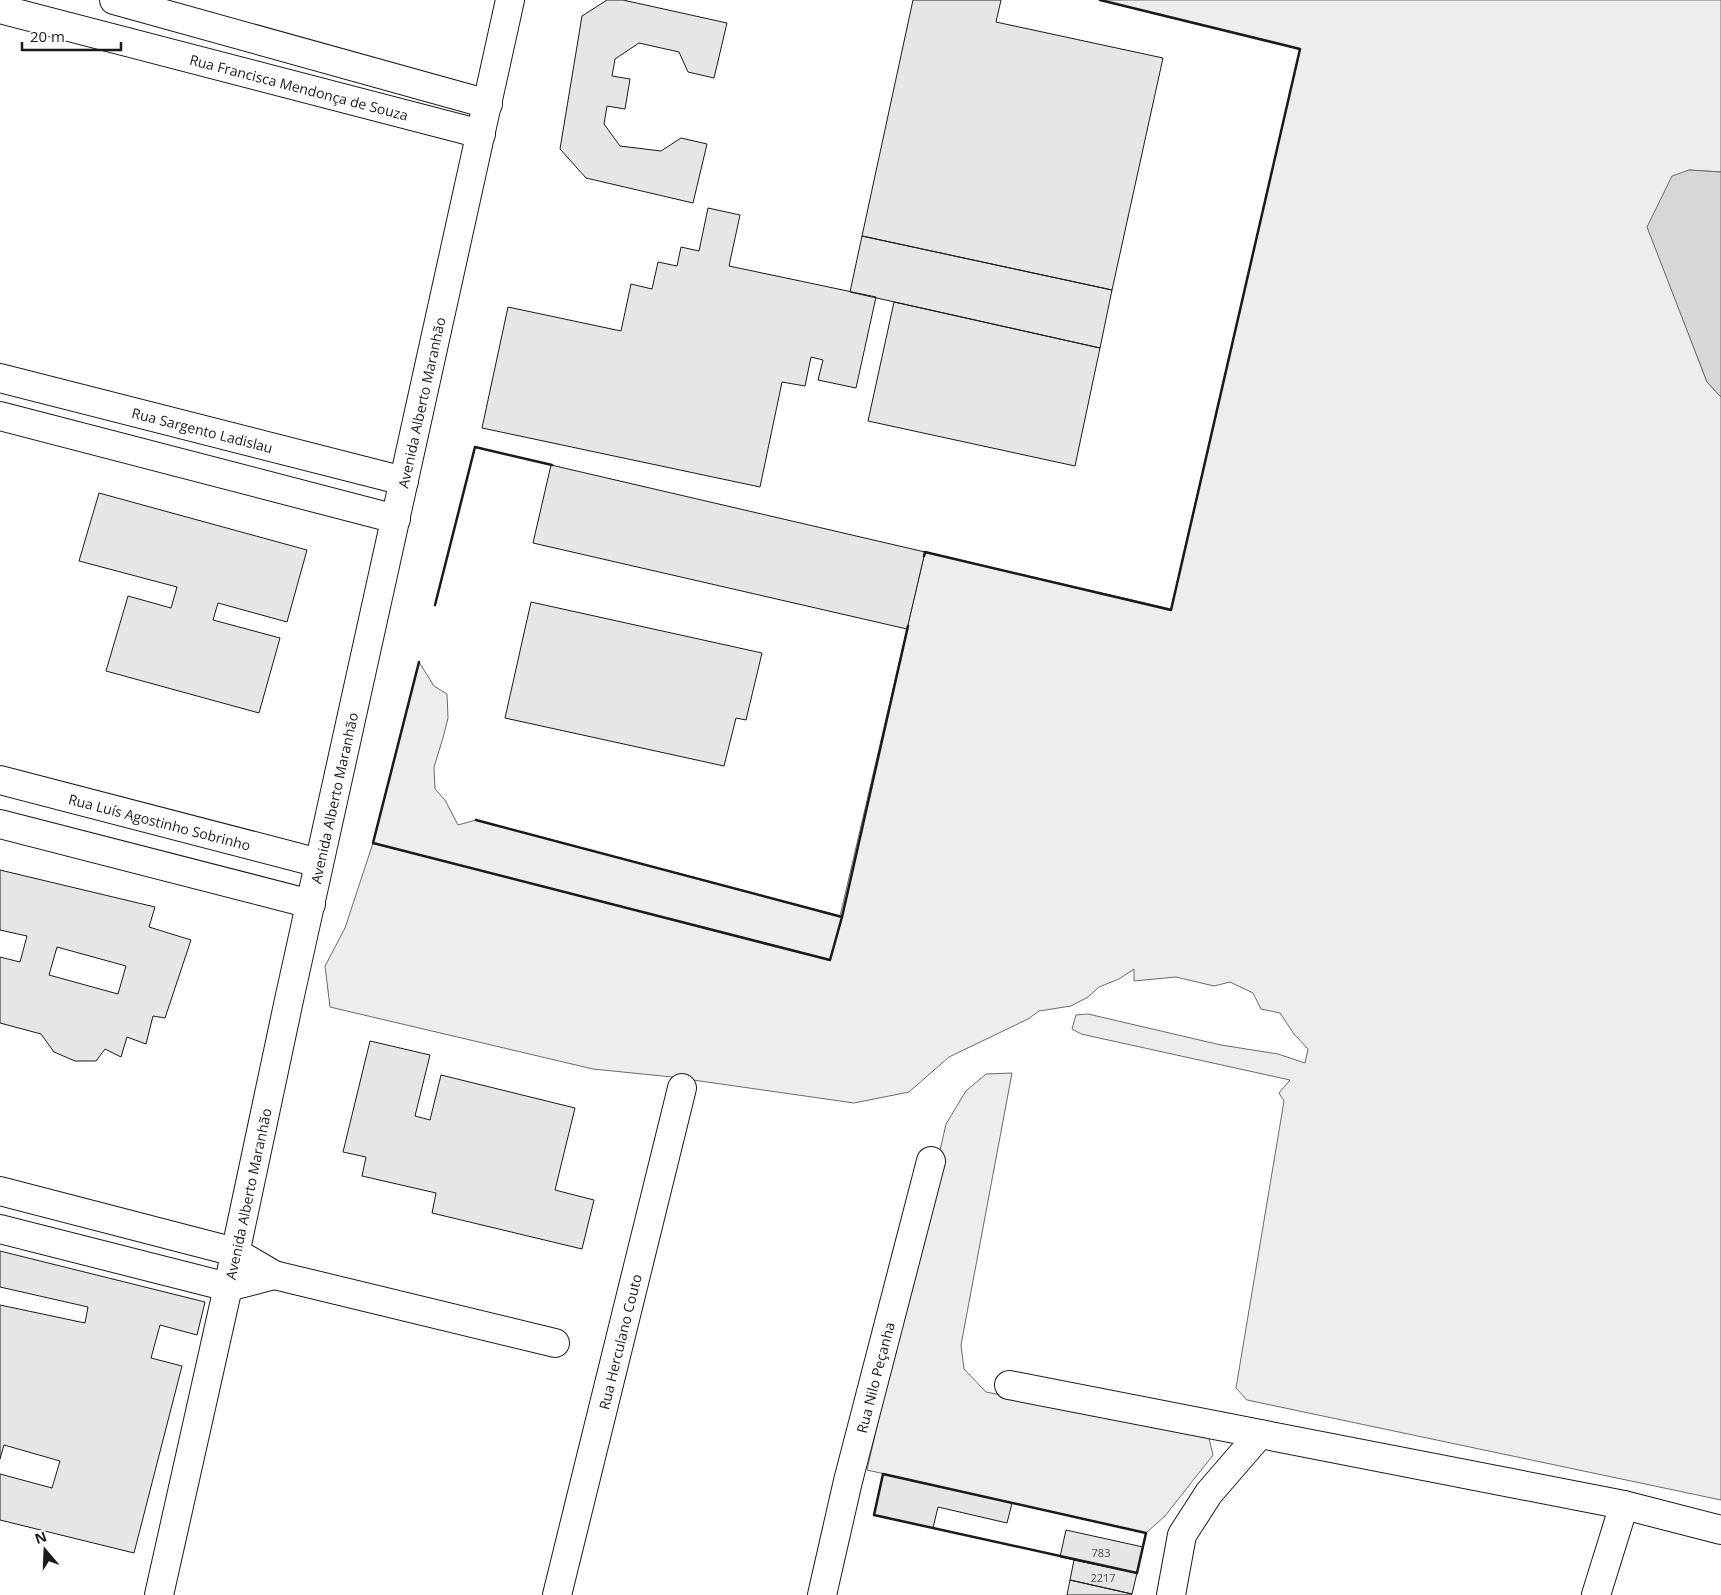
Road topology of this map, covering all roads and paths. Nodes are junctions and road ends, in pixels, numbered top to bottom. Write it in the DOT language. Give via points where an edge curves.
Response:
graph roads {
  1 [pos="114,0"];
  2 [pos="510,0"];
  3 [pos="0,9"];
  4 [pos="488,104"];
  5 [pos="480,134"];
  6 [pos="0,378"];
  7 [pos="0,416"];
  8 [pos="404,481"];
  9 [pos="396,519"];
  10 [pos="0,780"];
  11 [pos="0,824"];
  12 [pos="320,863"];
  13 [pos="310,904"];
  14 [pos="682,1088"];
  15 [pos="931,1160"];
  16 [pos="0,1191"];
  17 [pos="0,1229"];
  18 [pos="235,1252"];
  19 [pos="274,1275"];
  20 [pos="228,1288"];
  21 [pos="555,1343"];
  22 [pos="1009,1384"];
  23 [pos="1260,1434"];
  24 [pos="1624,1505"];
  25 [pos="1721,1530"];
  26 [pos="159,1595"];
  27 [pos="557,1595"];
  28 [pos="822,1595"];
  29 [pos="1171,1595"];
  30 [pos="1596,1595"];
  1 -- 4 [label="street"];
  2 -- 4 [label="street, Avenida Alberto Maranhão"];
  3 -- 5 [label="street, Rua Francisca Mendonça de Souza"];
  4 -- 5 [label="street, Avenida Alberto Maranhão"];
  5 -- 8 [label="street, Avenida Alberto Maranhão"];
  6 -- 8 [label="street, Rua Sargento Ladislau"];
  7 -- 9 [label="street"];
  8 -- 9 [label="street, Avenida Alberto Maranhão"];
  9 -- 12 [label="street, Avenida Alberto Maranhão"];
  10 -- 12 [label="street, Rua Luís Agostinho Sobrinho"];
  11 -- 13 [label="street"];
  12 -- 13 [label="street, Avenida Alberto Maranhão"];
  13 -- 18 [label="street, Avenida Alberto Maranhão"];
  14 -- 27 [label="street, Rua Herculano Couto"];
  15 -- 28 [label="street, Rua Nilo Peçanha"];
  16 -- 18 [label="street"];
  17 -- 20 [label="street"];
  18 -- 19 [label="street"];
  18 -- 20 [label="street, Avenida Alberto Maranhão"];
  19 -- 20 [label="street"];
  19 -- 21 [label="street"];
  20 -- 26 [label="street, Avenida Alberto Maranhão"];
  22 -- 23 [label="street"];
  23 -- 24 [label="street"];
  23 -- 29 [label="street" via="1209,1493 1182,1535"];
  24 -- 25 [label="street"];
  24 -- 30 [label="street"];
}
